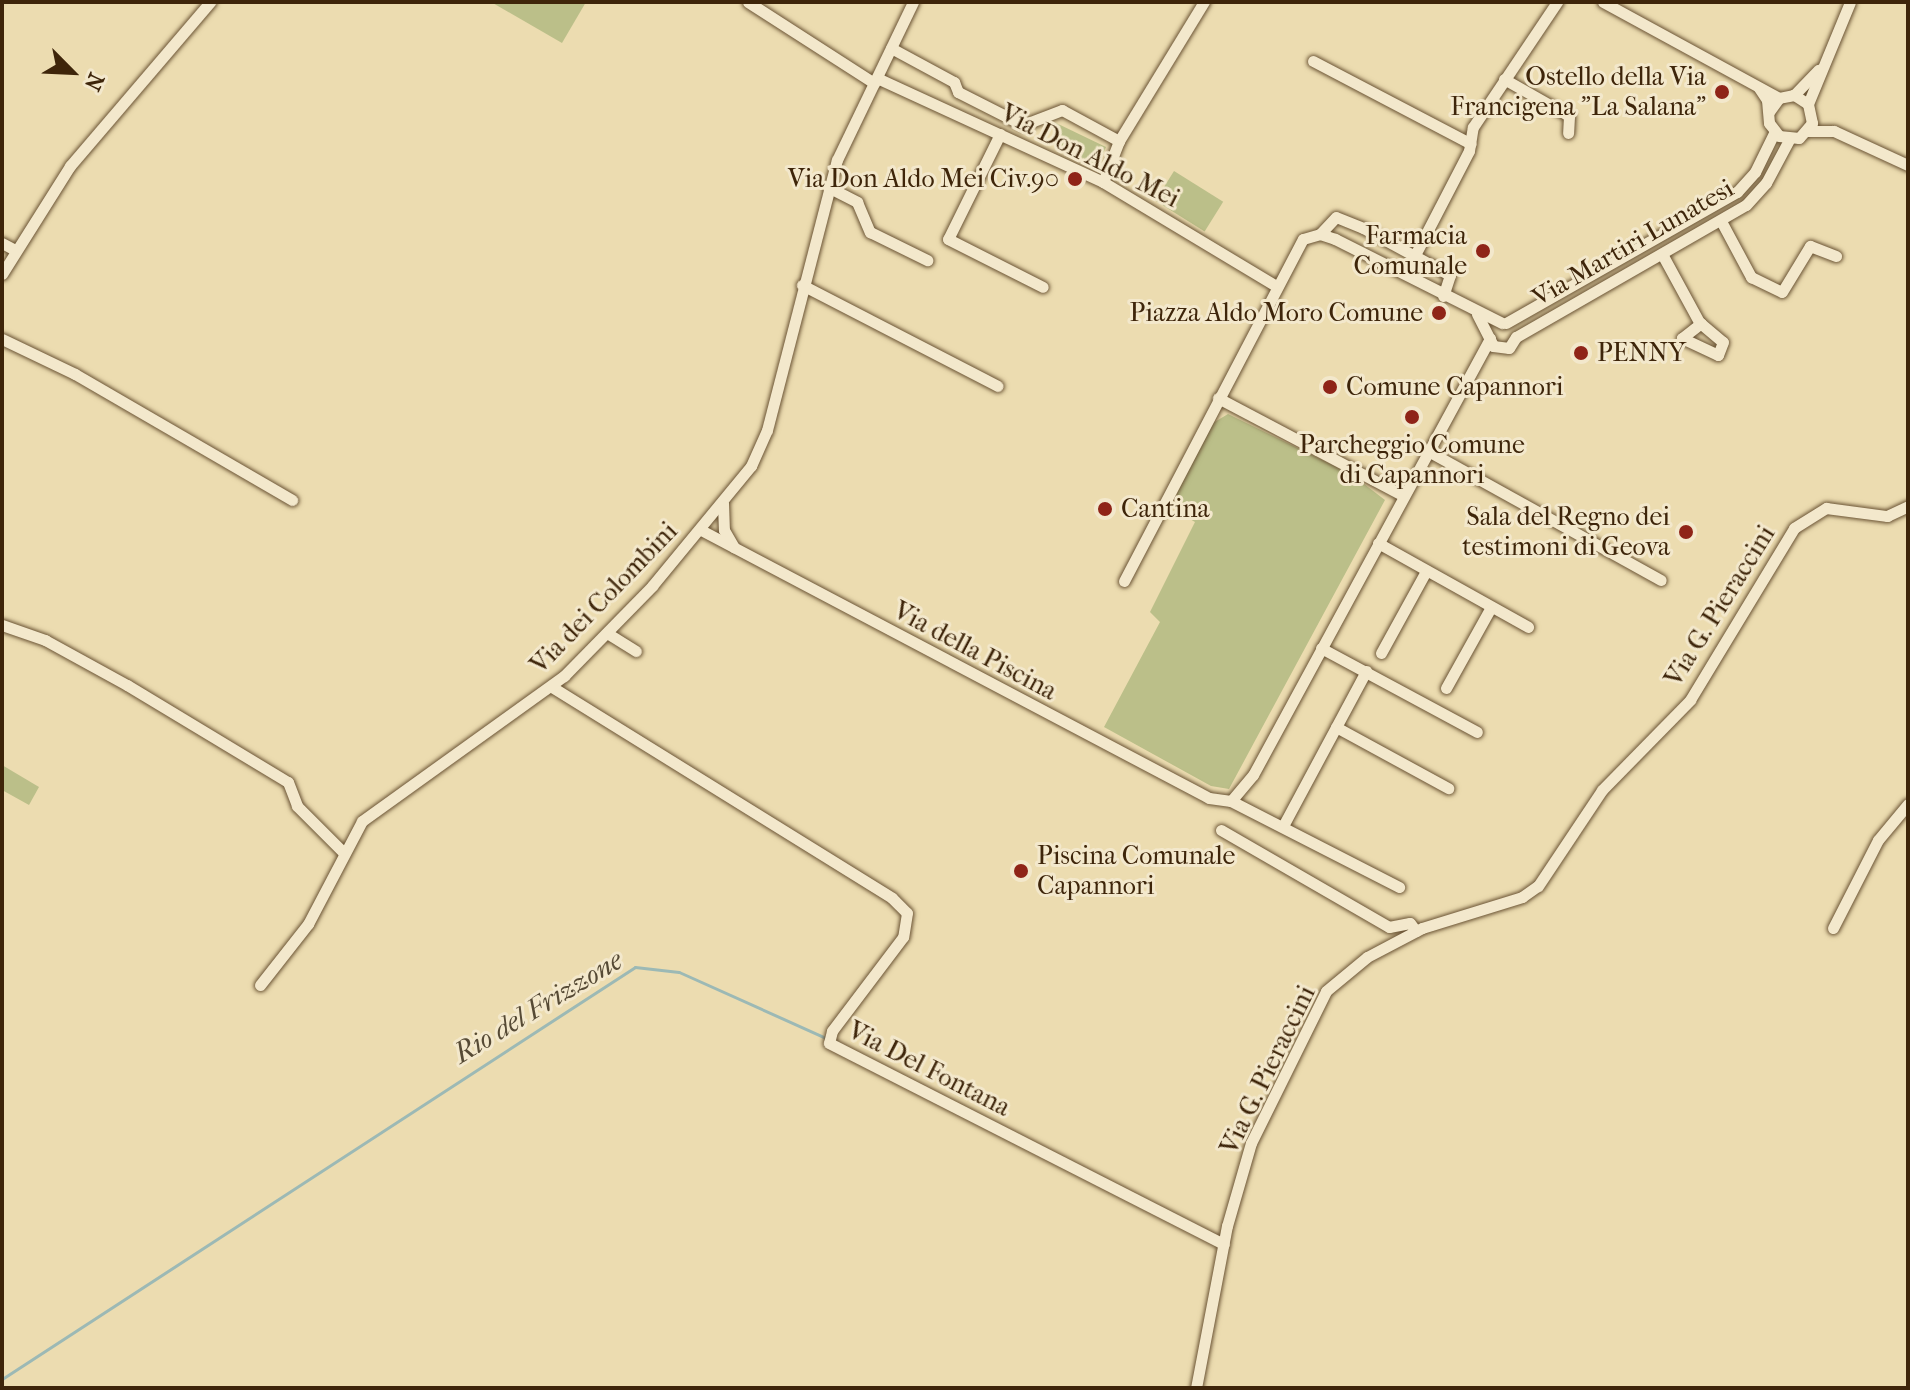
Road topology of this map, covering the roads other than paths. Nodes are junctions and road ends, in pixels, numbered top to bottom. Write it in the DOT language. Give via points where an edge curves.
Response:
graph roads {
  1 [pos="210,2"];
  2 [pos="1204,2"];
  3 [pos="1557,2"];
  4 [pos="1603,2"];
  5 [pos="1850,2"];
  6 [pos="753,3"];
  7 [pos="910,3"];
  8 [pos="891,48"];
  9 [pos="1313,61"];
  10 [pos="1821,66"];
  11 [pos="1504,79"];
  12 [pos="876,81"];
  13 [pos="1757,84"];
  14 [pos="1794,95"];
  15 [pos="1779,98"];
  16 [pos="1808,104"];
  17 [pos="1769,112"];
  18 [pos="1813,118"];
  19 [pos="1808,131"];
  20 [pos="1568,133"];
  21 [pos="1774,133"];
  22 [pos="1000,134"];
  23 [pos="1789,140"];
  24 [pos="1860,140"];
  25 [pos="1119,141"];
  26 [pos="1471,144"];
  27 [pos="1908,165"];
  28 [pos="1103,182"];
  29 [pos="828,187"];
  30 [pos="1737,192"];
  31 [pos="1746,205"];
  32 [pos="1721,221"];
  33 [pos="1320,234"];
  34 [pos="2,243"];
  35 [pos="15,250"];
  36 [pos="1662,254"];
  37 [pos="1415,255"];
  38 [pos="1836,256"];
  39 [pos="927,260"];
  40 [pos="2,274"];
  41 [pos="802,285"];
  42 [pos="1276,286"];
  43 [pos="1043,287"];
  44 [pos="1443,296"];
  45 [pos="1476,314"];
  46 [pos="1504,323"];
  47 [pos="1701,323"];
  48 [pos="1490,336"];
  49 [pos="1516,337"];
  50 [pos="2,339"];
  51 [pos="1501,349"];
  52 [pos="1477,366"];
  53 [pos="998,386"];
  54 [pos="1218,398"];
  55 [pos="1428,451"];
  56 [pos="1404,496"];
  57 [pos="292,500"];
  58 [pos="723,502"];
  59 [pos="1908,506"];
  60 [pos="701,530"];
  61 [pos="1378,543"];
  62 [pos="744,555"];
  63 [pos="1426,571"];
  64 [pos="1661,580"];
  65 [pos="1124,581"];
  66 [pos="1491,607"];
  67 [pos="2,625"];
  68 [pos="1528,627"];
  69 [pos="607,633"];
  70 [pos="1321,648"];
  71 [pos="636,651"];
  72 [pos="1381,653"];
  73 [pos="1366,671"];
  74 [pos="552,687"];
  75 [pos="1446,688"];
  76 [pos="1336,727"];
  77 [pos="1477,732"];
  78 [pos="1448,788"];
  79 [pos="1231,801"];
  80 [pos="1908,804"];
  81 [pos="1283,826"];
  82 [pos="1221,830"];
  83 [pos="342,851"];
  84 [pos="1399,887"];
  85 [pos="1833,928"];
  86 [pos="1416,931"];
  87 [pos="260,985"];
  88 [pos="1224,1244"];
  89 [pos="1196,1388"];
  1 -- 35 [label="street" via="70,166"];
  2 -- 25 [label="street"];
  3 -- 11 [label="street"];
  4 -- 13 [label="street"];
  5 -- 10 [label="street"];
  6 -- 12 [label="street, Via Don Aldo Mei"];
  7 -- 8 [label="street, Via dei Colombini"];
  8 -- 12 [label="street, Via dei Colombini"];
  8 -- 25 [label="street" via="954,82 958,92 1023,125 1062,110"];
  9 -- 26 [label="street"];
  10 -- 14 [label="street"];
  10 -- 16 [label="street"];
  11 -- 20 [label="street" via="1569,116"];
  11 -- 26 [label="street" via="1473,127"];
  12 -- 22 [label="street, Via Don Aldo Mei"];
  12 -- 29 [label="street, Via dei Colombini"];
  13 -- 15 [label="street"];
  13 -- 17 [label="street"];
  14 -- 15 [label="street"];
  14 -- 16 [label="street"];
  15 -- 17 [label="street"];
  16 -- 18 [label="street"];
  17 -- 21 [label="street"];
  18 -- 19 [label="street"];
  18 -- 24 [label="street"];
  19 -- 23 [label="street"];
  19 -- 24 [label="street" via="1824,128"];
  21 -- 23 [label="street"];
  21 -- 30 [label="street, Via Martiri Lunatesi" via="1755,172"];
  22 -- 28 [label="street, Via Don Aldo Mei"];
  22 -- 43 [label="street" via="948,239"];
  23 -- 31 [label="street, Via Martiri Lunatesi" via="1760,192"];
  24 -- 27 [label="street"];
  25 -- 28 [label="street"];
  26 -- 37 [label="street"];
  28 -- 42 [label="street, Via Don Aldo Mei"];
  29 -- 39 [label="street" via="857,202 870,232"];
  29 -- 41 [label="street, Via dei Colombini"];
  30 -- 31 [label="street"];
  30 -- 46 [label="street, Via Martiri Lunatesi"];
  31 -- 32 [label="street, Via Martiri Lunatesi"];
  32 -- 36 [label="street, Via Martiri Lunatesi"];
  32 -- 38 [label="street" via="1751,277 1782,292 1810,246"];
  33 -- 37 [label="street" via="1336,217 1342,218"];
  33 -- 42 [label="street" via="1303,239"];
  33 -- 44 [label="street"];
  34 -- 35 [label="street"];
  35 -- 40 [label="street"];
  36 -- 47 [label="street"];
  36 -- 49 [label="street, Via Martiri Lunatesi"];
  37 -- 44 [label="street" via="1450,275"];
  41 -- 53 [label="street"];
  41 -- 58 [label="street, Via dei Colombini" via="761,447"];
  42 -- 54 [label="street"];
  44 -- 45 [label="street"];
  45 -- 46 [label="street"];
  45 -- 48 [label="street"];
  46 -- 48 [label="street, Via Martiri Lunatesi"];
  46 -- 49 [label="street, Via Martiri Lunatesi"];
  48 -- 51 [label="street"];
  48 -- 52 [label="street, Via Martiri Lunatesi"];
  49 -- 51 [label="street, Via Martiri Lunatesi" via="1513,345"];
  50 -- 57 [label="street" via="75,374"];
  51 -- 52 [label="street, Via Martiri Lunatesi"];
  52 -- 55 [label="street, Via Martiri Lunatesi"];
  54 -- 56 [label="street"];
  54 -- 65 [label="street"];
  55 -- 56 [label="street, Via Martiri Lunatesi"];
  55 -- 64 [label="street"];
  56 -- 61 [label="street, Via Martiri Lunatesi"];
  58 -- 60 [label="street, Via dei Colombini"];
  58 -- 62 [label="street" via="724,530"];
  59 -- 86 [label="street, Via G. Pieraccini" via="1887,516 1826,508 1794,528 1690,700 1602,790 1538,886 1522,897"];
  60 -- 62 [label="street, Via della Piscina"];
  60 -- 69 [label="street, Via dei Colombini"];
  61 -- 63 [label="street"];
  61 -- 70 [label="street, Via Martiri Lunatesi"];
  62 -- 79 [label="street, Via della Piscina" via="1209,798"];
  63 -- 66 [label="street"];
  63 -- 72 [label="street"];
  66 -- 68 [label="street"];
  66 -- 75 [label="street"];
  67 -- 83 [label="street" via="45,640 288,782 297,806"];
  69 -- 71 [label="street"];
  69 -- 74 [label="street, Via dei Colombini"];
  70 -- 73 [label="street"];
  70 -- 79 [label="street, Via Martiri Lunatesi" via="1243,792"];
  73 -- 76 [label="street"];
  73 -- 77 [label="street"];
  74 -- 83 [label="street, Via dei Colombini" via="373,809"];
  74 -- 88 [label="street, Via Del Fontana" via="892,898 907,913 903,937 830,1038"];
  76 -- 78 [label="street"];
  76 -- 81 [label="street"];
  79 -- 81 [label="street"];
  80 -- 85 [label="street" via="1878,840"];
  81 -- 84 [label="street"];
  82 -- 86 [label="street" via="1389,927 1410,923"];
  83 -- 87 [label="street, Via dei Colombini" via="308,924"];
  86 -- 88 [label="street, Via G. Pieraccini" via="1367,957 1326,991 1251,1143"];
  88 -- 89 [label="street, Via G. Pieraccini"];
}
